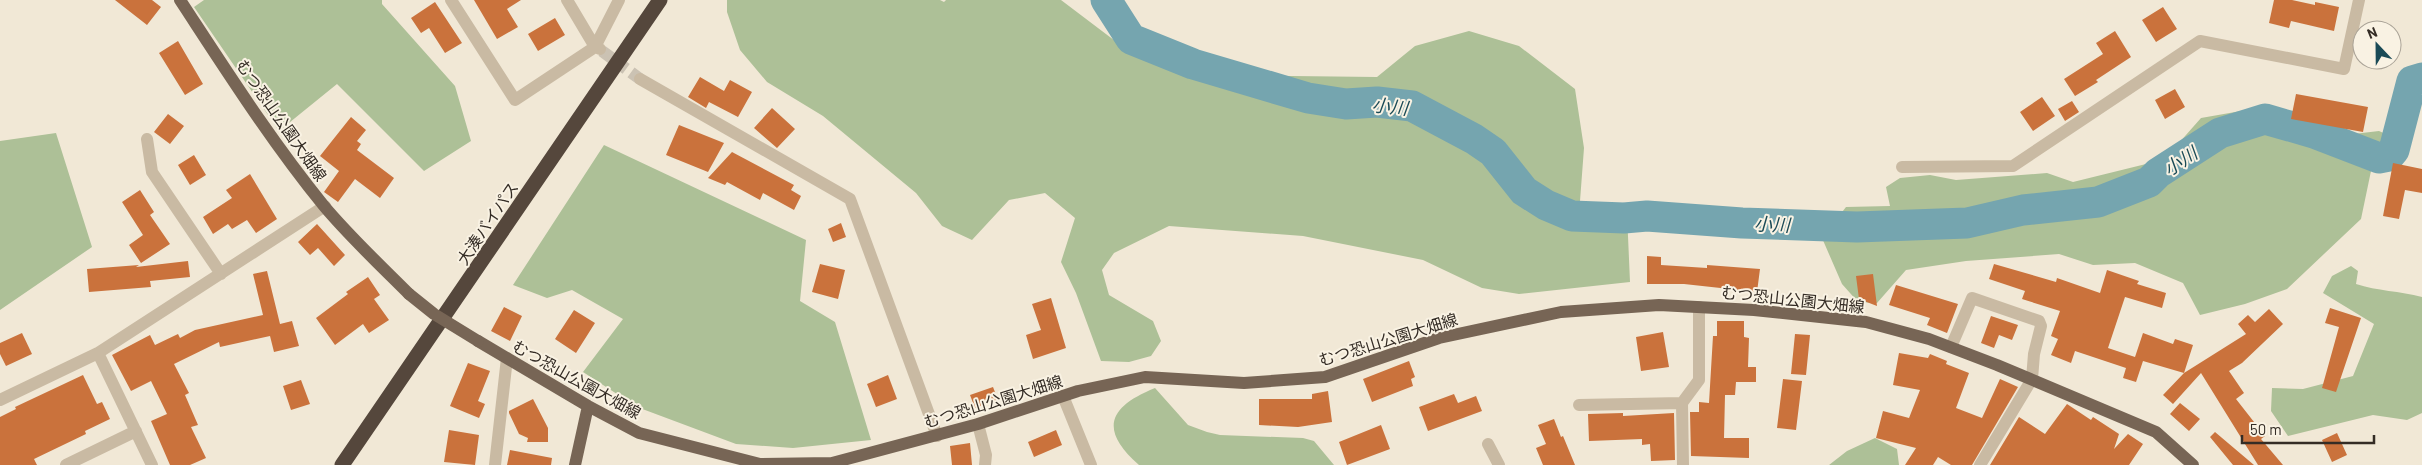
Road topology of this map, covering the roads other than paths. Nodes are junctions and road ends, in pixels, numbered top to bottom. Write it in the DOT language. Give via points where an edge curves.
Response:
graph roads {
  1 [pos="180,0"];
  2 [pos="451,0"];
  3 [pos="566,0"];
  4 [pos="619,0"];
  5 [pos="660,0"];
  6 [pos="2359,0"];
  7 [pos="598,48"];
  8 [pos="640,79"];
  9 [pos="146,139"];
  10 [pos="1902,167"];
  11 [pos="325,206"];
  12 [pos="222,274"];
  13 [pos="1699,307"];
  14 [pos="1950,347"];
  15 [pos="98,354"];
  16 [pos="507,358"];
  17 [pos="2032,379"];
  18 [pos="1063,396"];
  19 [pos="0,400"];
  20 [pos="1682,403"];
  21 [pos="1579,405"];
  22 [pos="588,406"];
  23 [pos="978,424"];
  24 [pos="136,432"];
  25 [pos="937,436"];
  26 [pos="1488,444"];
  27 [pos="66,465"];
  28 [pos="152,465"];
  29 [pos="342,465"];
  30 [pos="495,465"];
  31 [pos="575,465"];
  32 [pos="985,465"];
  33 [pos="1091,465"];
  34 [pos="1499,465"];
  35 [pos="1682,465"];
  36 [pos="1980,465"];
  37 [pos="2193,465"];
  1 -- 11 [label="main road, むつ恐山公園大畑線" via="270,135"];
  2 -- 7 [label="street" via="515,100"];
  3 -- 7 [label="street"];
  4 -- 7 [label="street"];
  5 -- 29 [label="highway, 大湊バイパス"];
  6 -- 10 [label="street" via="2344,68 2200,42 2013,166"];
  8 -- 25 [label="street" via="850,199"];
  9 -- 12 [label="street" via="152,172"];
  11 -- 12 [label="street"];
  11 -- 16 [label="main road, むつ恐山公園大畑線, bridge" via="409,294 434,314"];
  12 -- 15 [label="street"];
  13 -- 14 [label="main road, むつ恐山公園大畑線" via="1866,322"];
  13 -- 18 [label="main road, むつ恐山公園大畑線" via="1659,305 1561,312 1439,338 1325,376 1244,383 1145,377"];
  13 -- 20 [label="street" via="1699,380"];
  14 -- 17 [label="main road, むつ恐山公園大畑線"];
  14 -- 17 [label="street" via="1972,298 2039,321 2041,326"];
  15 -- 19 [label="street"];
  15 -- 24 [label="street"];
  16 -- 22 [label="main road, むつ恐山公園大畑線"];
  16 -- 30 [label="street"];
  17 -- 36 [label="street"];
  17 -- 37 [label="main road, むつ恐山公園大畑線" via="2156,432"];
  18 -- 23 [label="main road, むつ恐山公園大畑線"];
  18 -- 33 [label="street"];
  20 -- 21 [label="street"];
  20 -- 35 [label="street"];
  22 -- 25 [label="main road, むつ恐山公園大畑線" via="639,433 760,464 832,463"];
  22 -- 31 [label="main road"];
  23 -- 25 [label="main road, むつ恐山公園大畑線"];
  23 -- 32 [label="street" via="986,455"];
  24 -- 27 [label="street"];
  24 -- 28 [label="street"];
  26 -- 34 [label="street"];
}
